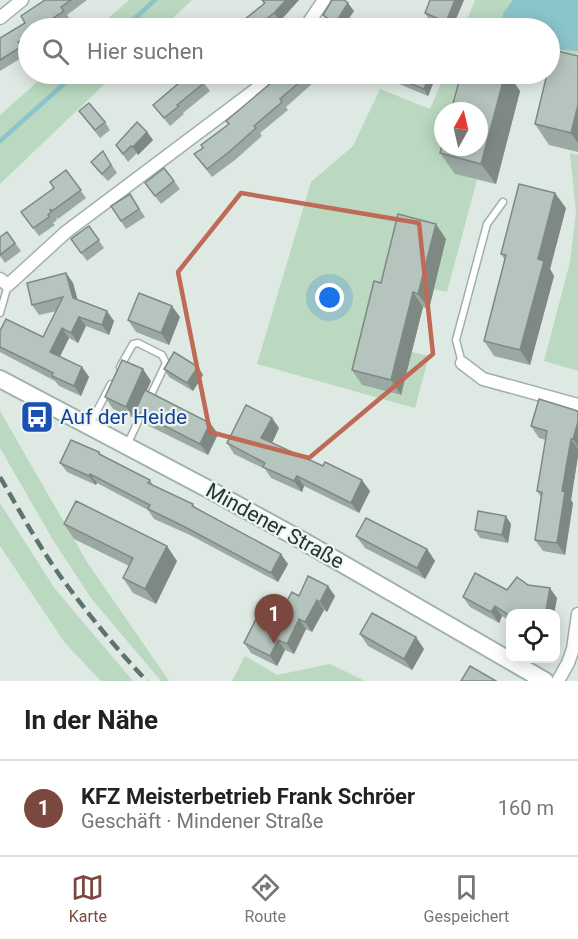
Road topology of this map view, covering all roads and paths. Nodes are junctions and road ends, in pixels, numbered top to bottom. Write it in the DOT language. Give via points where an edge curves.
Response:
graph roads {
  1 [pos="22,0"];
  2 [pos="324,0"];
  3 [pos="0,18"];
  4 [pos="312,18"];
  5 [pos="261,84"];
  6 [pos="503,202"];
  7 [pos="4,282"];
  8 [pos="0,313"];
  9 [pos="462,363"];
  10 [pos="0,379"];
  11 [pos="578,405"];
  12 [pos="89,426"];
  13 [pos="127,446"];
  14 [pos="578,614"];
  15 [pos="575,650"];
  16 [pos="545,681"];
  17 [pos="558,681"];
  1 -- 3 [label="street"];
  2 -- 4 [label="street"];
  5 -- 7 [label="street"];
  6 -- 9 [label="lane" via="487,225 456,340"];
  7 -- 8 [label="lane"];
  9 -- 11 [label="street" via="483,379"];
  10 -- 12 [label="main road, Mindener Straße"];
  12 -- 13 [label="main road, Mindener Straße"];
  12 -- 13 [label="lane" via="132,344 138,343 162,355 166,363"];
  13 -- 16 [label="main road, Mindener Straße" via="303,541"];
  14 -- 15 [label="street"];
  15 -- 17 [label="street"];
}
